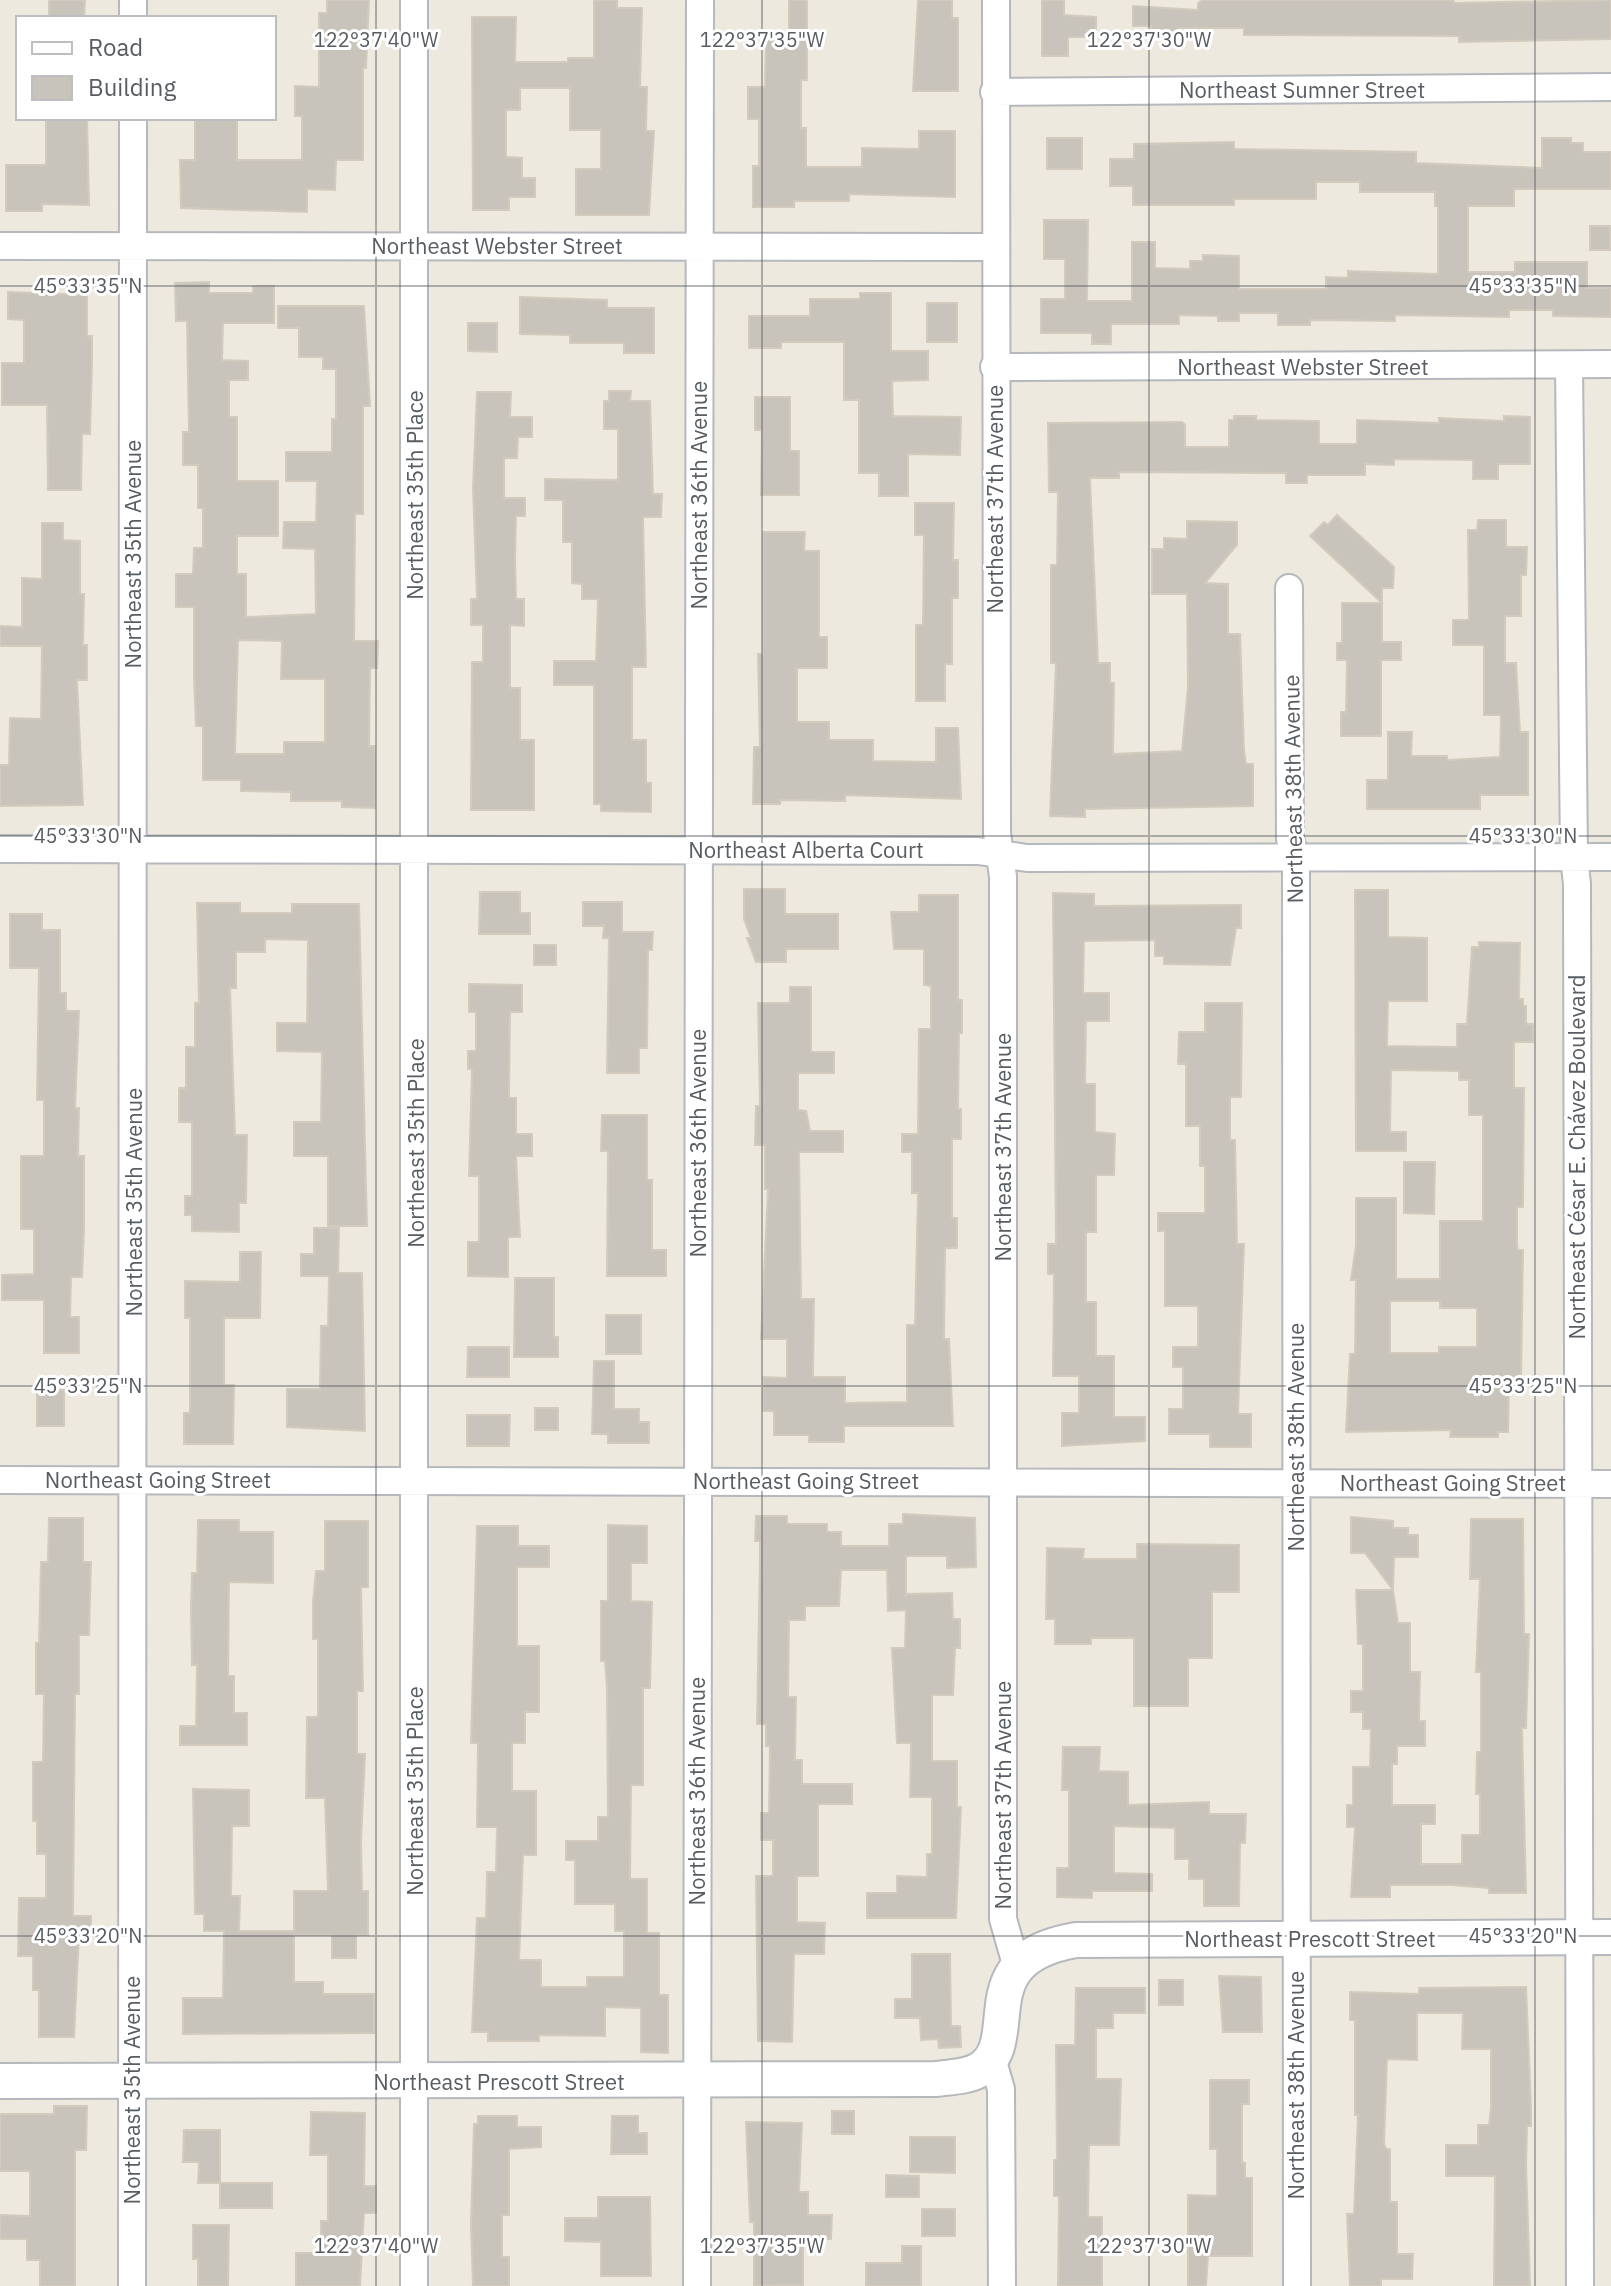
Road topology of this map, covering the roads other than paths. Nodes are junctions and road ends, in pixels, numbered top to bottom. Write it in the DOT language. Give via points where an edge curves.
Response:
graph roads {
  1 [pos="414,0"];
  2 [pos="700,0"];
  3 [pos="996,0"];
  4 [pos="1611,87"];
  5 [pos="994,92"];
  6 [pos="133,120"];
  7 [pos="413,245"];
  8 [pos="0,246"];
  9 [pos="133,246"];
  10 [pos="699,247"];
  11 [pos="994,247"];
  12 [pos="1611,364"];
  13 [pos="1569,365"];
  14 [pos="994,367"];
  15 [pos="1289,588"];
  16 [pos="0,849"];
  17 [pos="417,849"];
  18 [pos="134,850"];
  19 [pos="699,850"];
  20 [pos="1000,854"];
  21 [pos="1574,857"];
  22 [pos="1611,857"];
  23 [pos="1296,858"];
  24 [pos="0,1480"];
  25 [pos="133,1480"];
  26 [pos="415,1480"];
  27 [pos="698,1481"];
  28 [pos="1003,1482"];
  29 [pos="1296,1483"];
  30 [pos="1578,1484"];
  31 [pos="1611,1484"];
  32 [pos="1595,1937"];
  33 [pos="1296,1940"];
  34 [pos="1017,1968"];
  35 [pos="992,2058"];
  36 [pos="0,2081"];
  37 [pos="132,2081"];
  38 [pos="414,2082"];
  39 [pos="697,2082"];
  40 [pos="132,2286"];
  41 [pos="414,2286"];
  42 [pos="697,2286"];
  43 [pos="1002,2286"];
  44 [pos="1297,2286"];
  45 [pos="1580,2286"];
  1 -- 7 [label="street, Northeast 35th Place"];
  2 -- 10 [label="street, Northeast 36th Avenue"];
  3 -- 5 [label="street, Northeast 37th Avenue"];
  4 -- 5 [label="street, Northeast Sumner Street"];
  5 -- 11 [label="street, Northeast 37th Avenue"];
  6 -- 9 [label="street, Northeast 35th Avenue"];
  7 -- 9 [label="street, Northeast Webster Street"];
  7 -- 10 [label="street, Northeast Webster Street"];
  7 -- 17 [label="street, Northeast 35th Place"];
  8 -- 9 [label="street, Northeast Webster Street"];
  9 -- 18 [label="street, Northeast 35th Avenue"];
  10 -- 11 [label="street, Northeast Webster Street"];
  10 -- 19 [label="street, Northeast 36th Avenue"];
  11 -- 14 [label="street, Northeast 37th Avenue"];
  12 -- 13 [label="street, Northeast Webster Street"];
  13 -- 14 [label="street, Northeast Webster Street"];
  13 -- 21 [label="street, Northeast César E. Chávez Boulevard"];
  14 -- 20 [label="street, Northeast 37th Avenue"];
  15 -- 23 [label="street, Northeast 38th Avenue" via="1290,839"];
  16 -- 18 [label="street, Northeast Alberta Court"];
  17 -- 18 [label="street, Northeast Alberta Court"];
  17 -- 19 [label="street, Northeast Alberta Court"];
  17 -- 26 [label="street, Northeast 35th Place"];
  18 -- 25 [label="street, Northeast 35th Avenue"];
  19 -- 20 [label="street, Northeast Alberta Court"];
  19 -- 27 [label="street, Northeast 36th Avenue"];
  20 -- 23 [label="street, Northeast Alberta Court"];
  20 -- 28 [label="street, Northeast 37th Avenue"];
  21 -- 22 [label="street, Northeast Alberta Court"];
  21 -- 23 [label="street, Northeast Alberta Court"];
  21 -- 30 [label="street, Northeast César E. Chávez Boulevard"];
  23 -- 29 [label="street, Northeast 38th Avenue"];
  24 -- 25 [label="street, Northeast Going Street"];
  25 -- 26 [label="street, Northeast Going Street"];
  25 -- 37 [label="street, Northeast 35th Avenue"];
  26 -- 27 [label="street, Northeast Going Street"];
  26 -- 38 [label="street, Northeast 35th Place"];
  27 -- 28 [label="street, Northeast Going Street"];
  27 -- 39 [label="street, Northeast 36th Avenue"];
  28 -- 29 [label="street, Northeast Going Street"];
  28 -- 34 [label="street, Northeast 37th Avenue" via="1003,1919"];
  29 -- 30 [label="street, Northeast Going Street"];
  29 -- 33 [label="street, Northeast 38th Avenue"];
  30 -- 31 [label="street, Northeast Going Street"];
  30 -- 32 [label="street, Northeast César E. Chávez Boulevard"];
  32 -- 33 [label="street, Northeast Prescott Street"];
  32 -- 45 [label="street, Northeast César E. Chávez Boulevard"];
  33 -- 34 [label="street, Northeast Prescott Street" via="1076,1940 1037,1950"];
  33 -- 44 [label="street, Northeast 38th Avenue"];
  34 -- 35 [label="street" via="1002,2002"];
  35 -- 39 [label="street, Northeast Prescott Street" via="978,2070 936,2079"];
  35 -- 43 [label="street" via="1001,2089"];
  36 -- 37 [label="street, Northeast Prescott Street"];
  37 -- 38 [label="street, Northeast Prescott Street"];
  37 -- 40 [label="street, Northeast 35th Avenue"];
  38 -- 39 [label="street, Northeast Prescott Street"];
  38 -- 41 [label="street, Northeast 35th Place"];
  39 -- 42 [label="street, Northeast 36th Avenue"];
}
